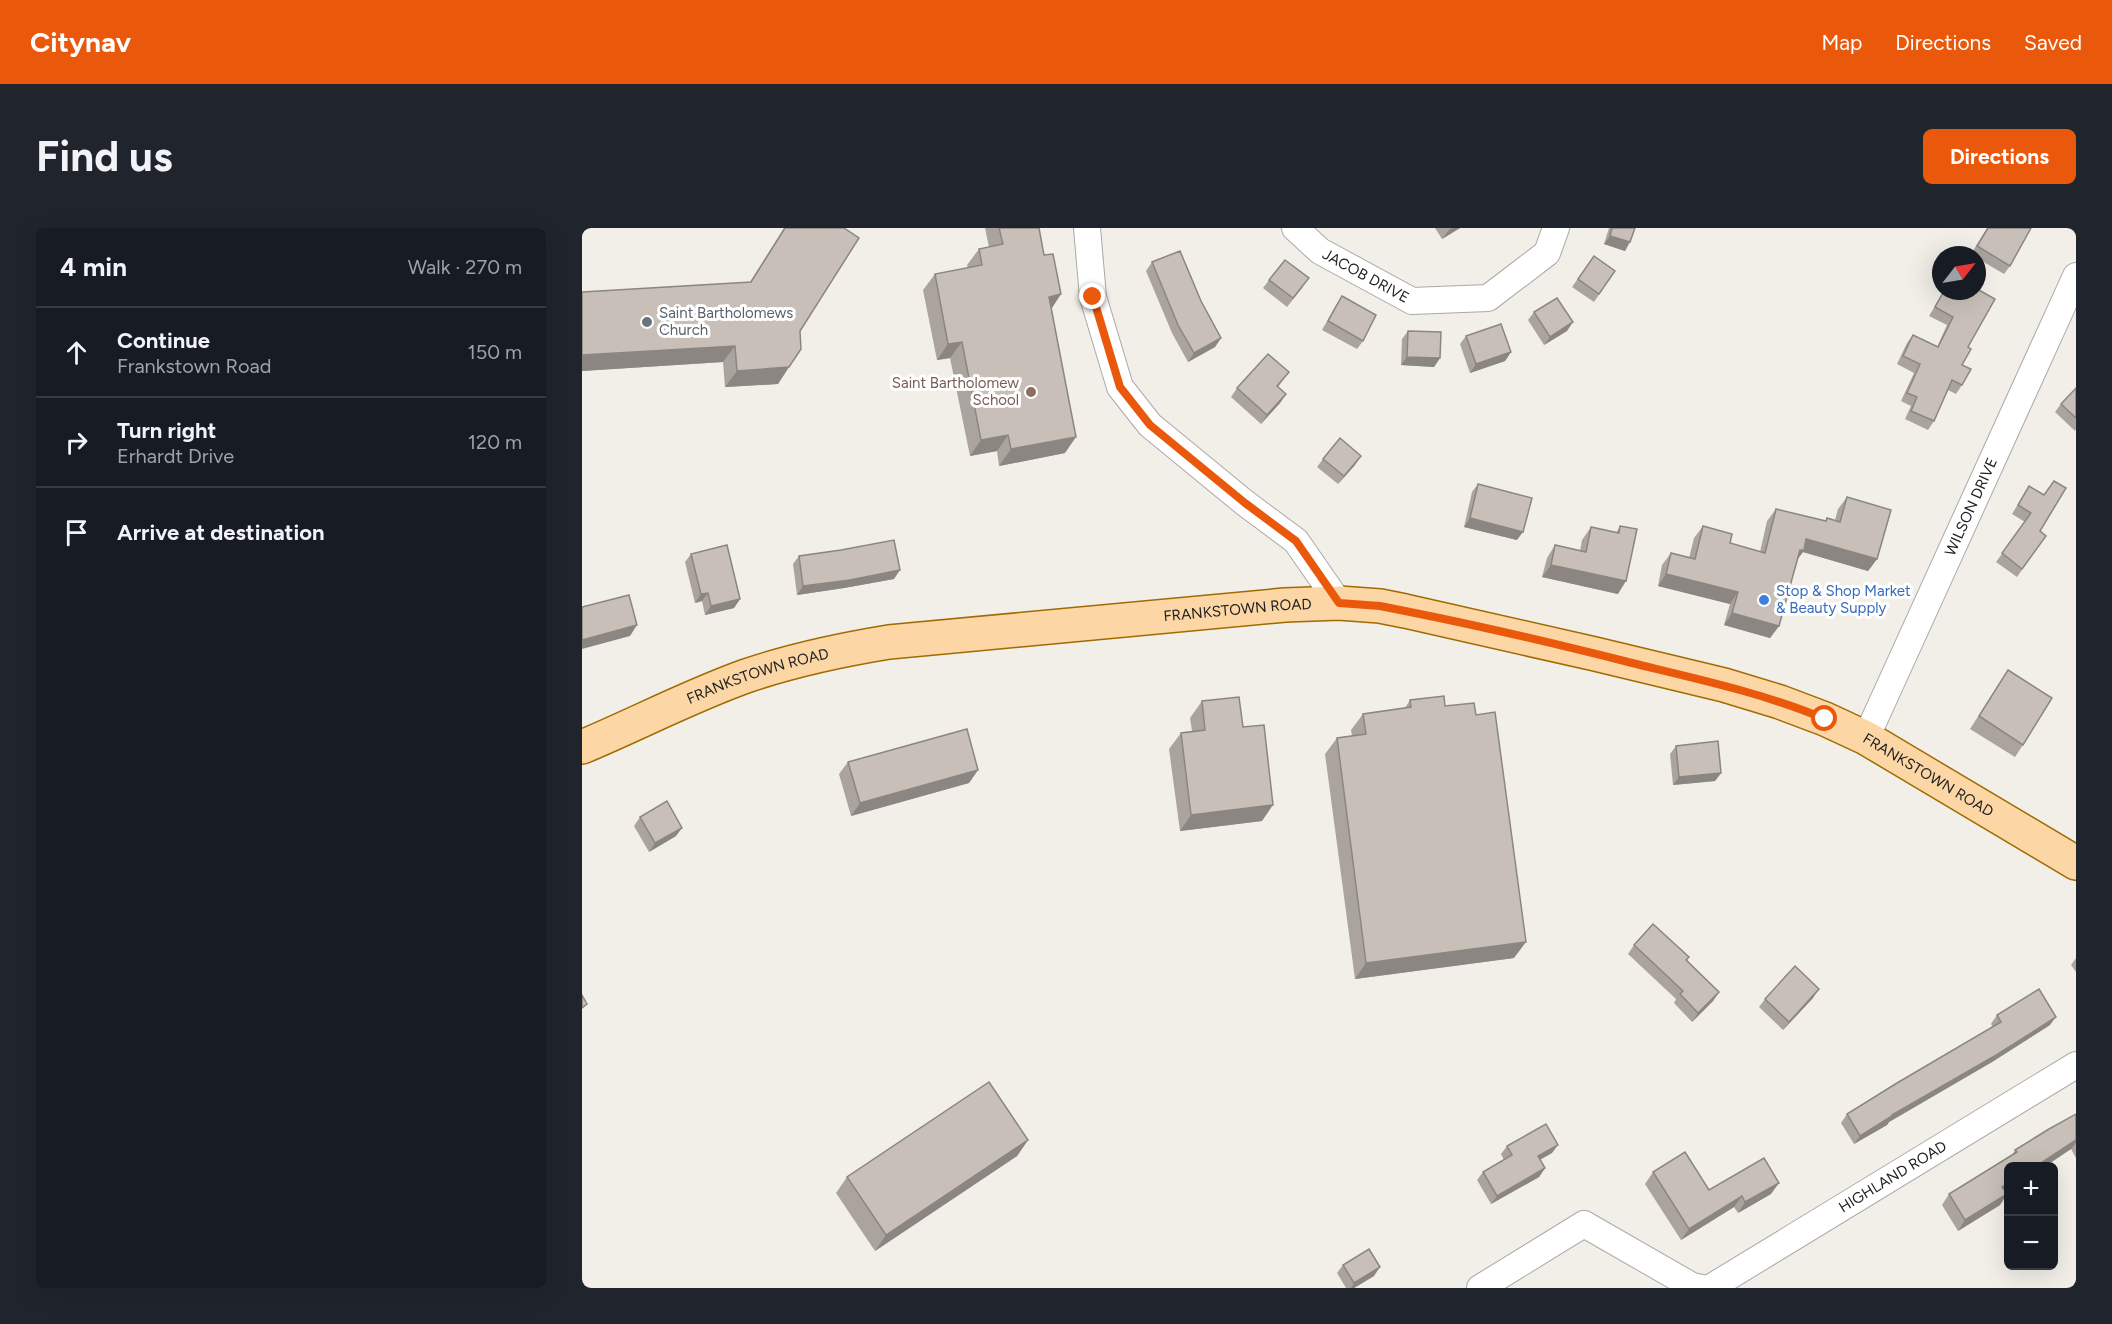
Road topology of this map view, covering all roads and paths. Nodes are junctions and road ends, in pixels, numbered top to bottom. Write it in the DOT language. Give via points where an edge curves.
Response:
graph roads {
  1 [pos="1087,228"];
  2 [pos="1295,228"];
  3 [pos="1556,228"];
  4 [pos="2076,276"];
  5 [pos="1339,603"];
  6 [pos="1866,738"];
  7 [pos="582,747"];
  8 [pos="2076,863"];
  9 [pos="2076,1065"];
  10 [pos="1480,1288"];
  11 [pos="1702,1288"];
  12 [pos="1710,1288"];
  1 -- 5 [label="street" via="1093,297 1120,387 1150,425 1296,541"];
  2 -- 3 [label="street, JACOB DRIVE" via="1320,252 1412,302 1488,298 1547,253"];
  4 -- 6 [label="street, WILSON DRIVE"];
  5 -- 6 [label="main road, FRANKSTOWN ROAD" via="1427,615 1725,685 1780,702"];
  5 -- 7 [label="main road, FRANKSTOWN ROAD" via="889,642 848,649 745,677"];
  6 -- 8 [label="main road, FRANKSTOWN ROAD"];
  9 -- 12 [label="street, HIGHLAND ROAD"];
  10 -- 11 [label="street" via="1584,1224 1692,1286"];
}
